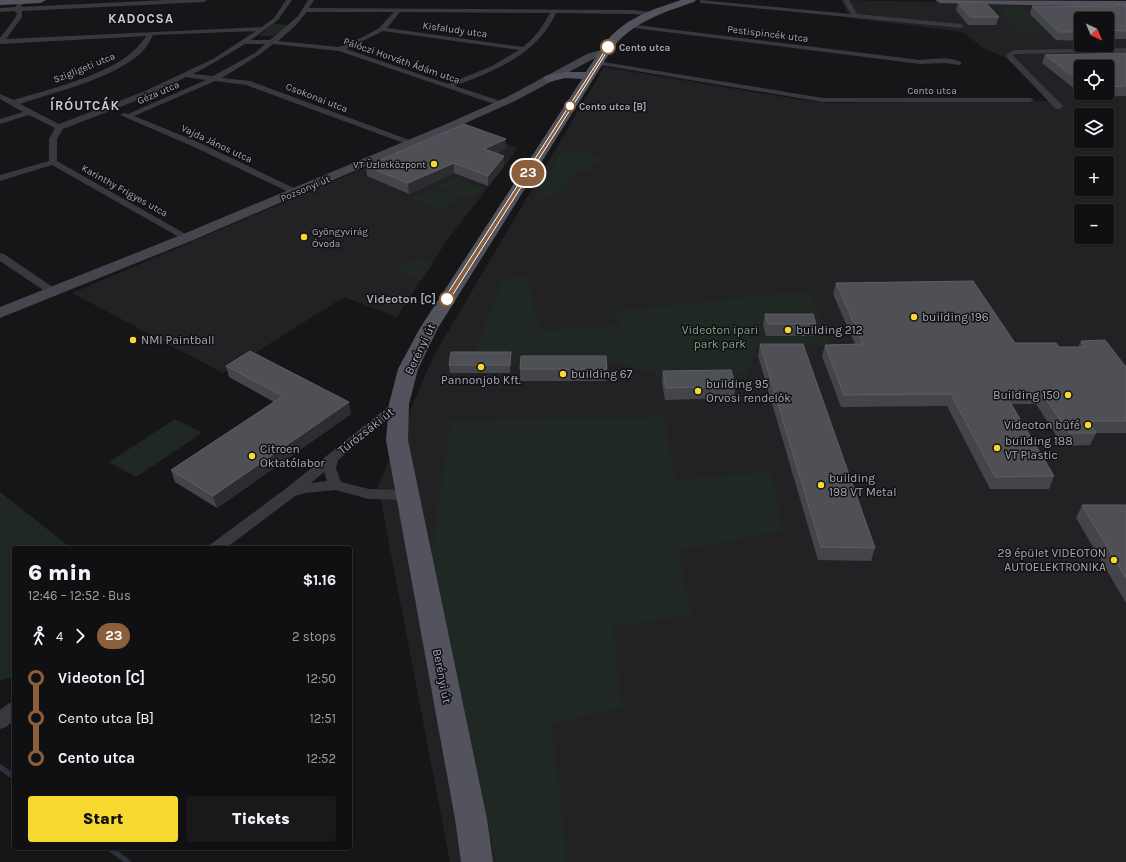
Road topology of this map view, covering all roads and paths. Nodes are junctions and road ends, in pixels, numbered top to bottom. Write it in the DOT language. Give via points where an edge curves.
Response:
graph roads {
  1 [pos="22,0"];
  2 [pos="41,0"];
  3 [pos="204,0"];
  4 [pos="289,0"];
  5 [pos="311,0"];
  6 [pos="691,0"];
  7 [pos="846,0"];
  8 [pos="940,0"];
  9 [pos="702,1"];
  10 [pos="0,2"];
  11 [pos="673,3"];
  12 [pos="1126,4"];
  13 [pos="0,10"];
  14 [pos="16,10"];
  15 [pos="306,10"];
  16 [pos="399,10"];
  17 [pos="554,11"];
  18 [pos="651,14"];
  19 [pos="856,16"];
  20 [pos="628,26"];
  21 [pos="961,26"];
  22 [pos="264,29"];
  23 [pos="383,29"];
  24 [pos="151,33"];
  25 [pos="0,41"];
  26 [pos="244,42"];
  27 [pos="272,42"];
  28 [pos="340,49"];
  29 [pos="524,49"];
  30 [pos="1126,50"];
  31 [pos="604,52"];
  32 [pos="959,63"];
  33 [pos="568,68"];
  34 [pos="593,69"];
  35 [pos="186,75"];
  36 [pos="216,78"];
  37 [pos="549,78"];
  38 [pos="448,86"];
  39 [pos="0,96"];
  40 [pos="1030,100"];
  41 [pos="14,103"];
  42 [pos="500,104"];
  43 [pos="1059,107"];
  44 [pos="107,109"];
  45 [pos="30,112"];
  46 [pos="129,116"];
  47 [pos="0,122"];
  48 [pos="60,126"];
  49 [pos="409,143"];
  50 [pos="53,162"];
  51 [pos="0,178"];
  52 [pos="294,192"];
  53 [pos="186,238"];
  54 [pos="0,256"];
  55 [pos="53,292"];
  56 [pos="0,313"];
  57 [pos="400,404"];
  58 [pos="332,458"];
  59 [pos="335,485"];
  60 [pos="289,493"];
  61 [pos="406,496"];
  62 [pos="219,546"];
  63 [pos="12,711"];
  64 [pos="0,721"];
  65 [pos="477,862"];
  1 -- 2 [label="main road"];
  1 -- 10 [label="main road"];
  1 -- 14 [label="street"];
  3 -- 14 [label="street"];
  4 -- 22 [label="street, Géza utca" via="276,19"];
  5 -- 15 [label="street, Géza utca"];
  6 -- 11 [label="main road, Berényi út"];
  7 -- 19 [label="street"];
  8 -- 12 [label="main road"];
  9 -- 19 [label="street"];
  11 -- 18 [label="main road, Berényi út"];
  13 -- 14 [label="street"];
  14 -- 25 [label="street" via="20,12 19,17"];
  15 -- 16 [label="street"];
  15 -- 27 [label="street, Géza utca" via="293,25"];
  16 -- 17 [label="street"];
  16 -- 23 [label="street"];
  17 -- 18 [label="street"];
  17 -- 29 [label="street" via="545,29"];
  18 -- 20 [label="main road, Berényi út"];
  19 -- 21 [label="street"];
  20 -- 31 [label="main road, Berényi út" via="617,34"];
  20 -- 32 [label="street, Pestispincék utca" via="906,60 924,57"];
  22 -- 24 [label="street"];
  22 -- 26 [label="street, Géza utca"];
  23 -- 28 [label="street"];
  23 -- 29 [label="street, Kisfaludy utca"];
  24 -- 25 [label="street"];
  24 -- 41 [label="street, Szigligeti utca" via="140,50 112,68 76,83"];
  26 -- 27 [label="street, Géza utca"];
  26 -- 35 [label="street, Géza utca"];
  27 -- 28 [label="street, Pálóczi Horváth Ádám utca"];
  27 -- 36 [label="street, Géza utca"];
  28 -- 38 [label="street, Pálóczi Horváth Ádám utca"];
  29 -- 38 [label="street" via="497,66"];
  30 -- 43 [label="street" via="1011,53 1010,58"];
  31 -- 33 [label="street, Pozsonyi út"];
  31 -- 34 [label="main road, Berényi út"];
  33 -- 34 [label="main road" via="578,66"];
  33 -- 37 [label="street, Pozsonyi út"];
  34 -- 37 [label="main road"];
  34 -- 40 [label="street, Cento utca" via="823,100"];
  34 -- 57 [label="main road, Berényi út" via="429,328 408,369"];
  35 -- 36 [label="street, Géza utca"];
  35 -- 44 [label="street, Géza utca"];
  36 -- 46 [label="street, Géza utca"];
  36 -- 49 [label="street, Csokonai utca" via="261,88"];
  37 -- 42 [label="street, Pozsonyi út"];
  38 -- 42 [label="street, Pálóczi Horváth Ádám utca"];
  39 -- 41 [label="street"];
  41 -- 45 [label="street"];
  42 -- 49 [label="street, Pozsonyi út"];
  44 -- 46 [label="street, Géza utca"];
  44 -- 48 [label="street, Géza utca"];
  45 -- 47 [label="street"];
  45 -- 48 [label="street"];
  46 -- 52 [label="street, Vajda János utca"];
  48 -- 50 [label="street" via="52,137"];
  49 -- 52 [label="street, Pozsonyi út"];
  50 -- 51 [label="street"];
  50 -- 53 [label="street, Karinthy Frigyes utca"];
  52 -- 53 [label="street, Pozsonyi út"];
  53 -- 55 [label="street, Pozsonyi út"];
  54 -- 55 [label="street"];
  55 -- 56 [label="street, Pozsonyi út"];
  57 -- 58 [label="street, Túrózsáki út"];
  57 -- 61 [label="main road, Berényi út" via="397,440"];
  58 -- 59 [label="street, Túrózsáki út" via="329,468"];
  58 -- 60 [label="street, Túrózsáki út"];
  59 -- 60 [label="street, Túrózsáki út" via="305,488"];
  59 -- 61 [label="street, Túrózsáki út" via="369,494"];
  60 -- 62 [label="street, Túrózsáki út"];
  61 -- 65 [label="main road, Berényi út" via="471,820"];
  63 -- 64 [label="street"];
}
